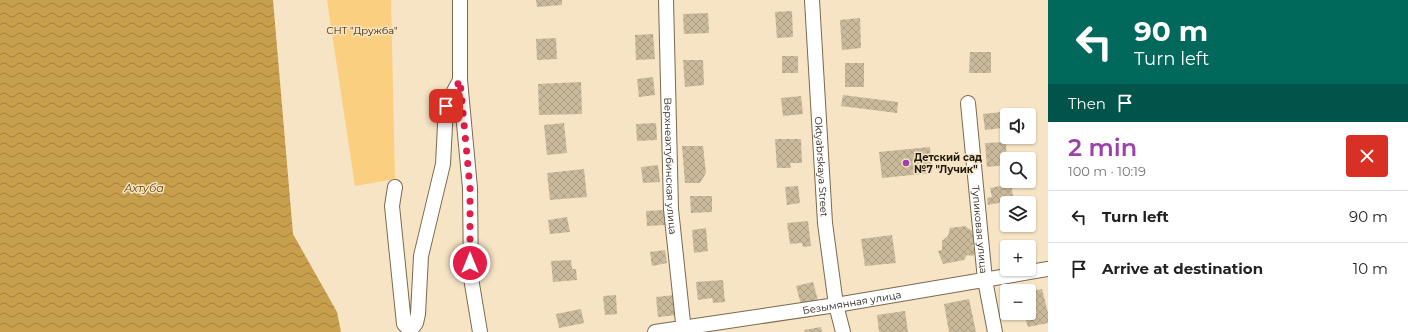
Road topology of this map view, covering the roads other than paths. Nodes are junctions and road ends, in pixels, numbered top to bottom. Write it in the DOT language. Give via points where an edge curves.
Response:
graph roads {
  1 [pos="460,0"];
  2 [pos="666,0"];
  3 [pos="812,0"];
  4 [pos="460,80"];
  5 [pos="968,103"];
  6 [pos="395,186"];
  7 [pos="1048,269"];
  8 [pos="985,280"];
  9 [pos="836,305"];
  10 [pos="684,330"];
  11 [pos="480,332"];
  12 [pos="655,332"];
  13 [pos="843,332"];
  14 [pos="995,332"];
  1 -- 4 [label="street"];
  2 -- 10 [label="street, Верхнеахтубинская улица" via="671,209"];
  3 -- 9 [label="street, Oktyabrskaya Street" via="825,223"];
  4 -- 6 [label="street" via="446,106 443,164 421,256 418,314 416,323 408,328 404,324 392,206"];
  4 -- 11 [label="street" via="470,188 471,278"];
  5 -- 8 [label="street, Тупиковая улица"];
  7 -- 8 [label="street, Безымянная улица"];
  8 -- 9 [label="street, Безымянная улица"];
  8 -- 14 [label="street, Тупиковая улица"];
  9 -- 10 [label="street, Безымянная улица"];
  9 -- 13 [label="street, Oktyabrskaya Street"];
  10 -- 12 [label="street, Безымянная улица"];
}
